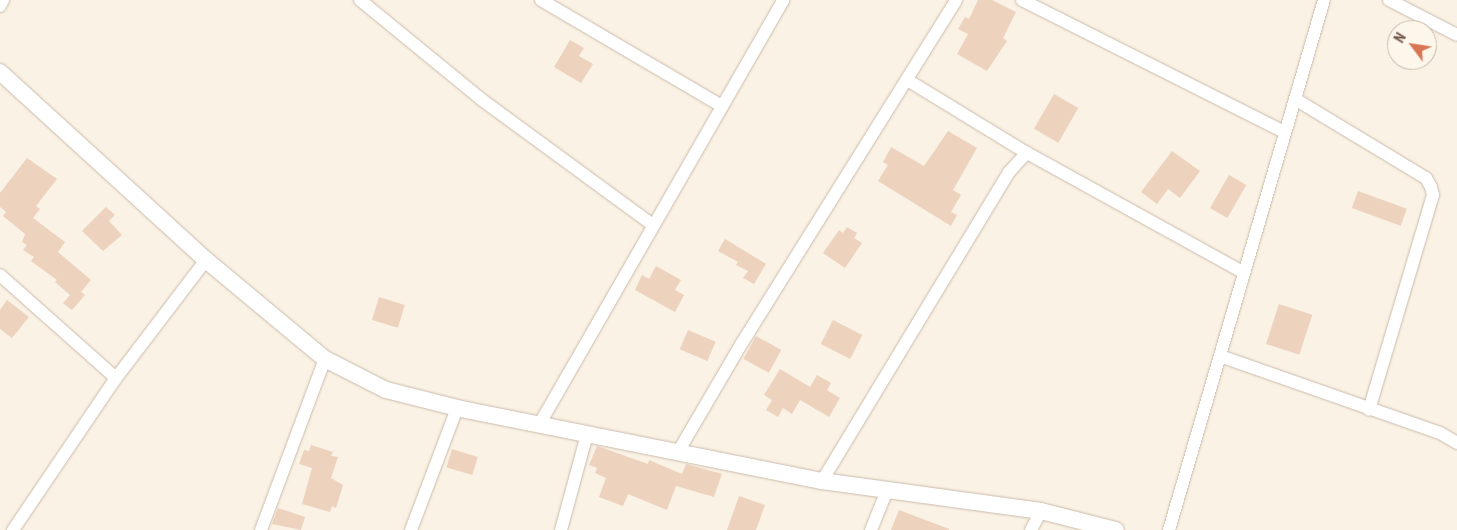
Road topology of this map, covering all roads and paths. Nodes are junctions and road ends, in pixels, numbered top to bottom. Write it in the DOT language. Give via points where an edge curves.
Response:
graph roads {
  1 [pos="3,0"];
  2 [pos="360,0"];
  3 [pos="541,0"];
  4 [pos="783,0"];
  5 [pos="956,0"];
  6 [pos="1022,0"];
  7 [pos="1324,0"];
  8 [pos="1390,0"];
  9 [pos="0,6"];
  10 [pos="1457,35"];
  11 [pos="0,72"];
  12 [pos="909,81"];
  13 [pos="1295,99"];
  14 [pos="722,106"];
  15 [pos="1286,132"];
  16 [pos="1028,153"];
  17 [pos="654,225"];
  18 [pos="206,260"];
  19 [pos="1244,274"];
  20 [pos="1,280"];
  21 [pos="1220,356"];
  22 [pos="325,359"];
  23 [pos="116,378"];
  24 [pos="457,408"];
  25 [pos="1369,410"];
  26 [pos="538,425"];
  27 [pos="587,434"];
  28 [pos="1457,442"];
  29 [pos="678,452"];
  30 [pos="822,481"];
  31 [pos="888,488"];
  32 [pos="1041,511"];
  33 [pos="13,530"];
  34 [pos="261,530"];
  35 [pos="411,530"];
  36 [pos="561,530"];
  37 [pos="871,530"];
  38 [pos="1031,530"];
  39 [pos="1116,530"];
  40 [pos="1170,530"];
  1 -- 9 [label="street"];
  2 -- 17 [label="street" via="482,100"];
  3 -- 14 [label="street"];
  4 -- 14 [label="street"];
  5 -- 12 [label="street"];
  6 -- 15 [label="street"];
  7 -- 13 [label="street"];
  8 -- 10 [label="street"];
  11 -- 18 [label="street"];
  12 -- 16 [label="street"];
  12 -- 29 [label="street" via="742,343"];
  13 -- 15 [label="street"];
  13 -- 25 [label="street" via="1426,178 1431,187 1432,195"];
  14 -- 17 [label="street"];
  15 -- 19 [label="street"];
  16 -- 19 [label="street"];
  16 -- 30 [label="street" via="1009,172"];
  17 -- 26 [label="street"];
  18 -- 22 [label="street"];
  18 -- 23 [label="street"];
  19 -- 21 [label="street"];
  20 -- 23 [label="street"];
  21 -- 25 [label="street"];
  21 -- 40 [label="street"];
  22 -- 24 [label="street" via="386,390"];
  22 -- 34 [label="street"];
  23 -- 33 [label="street"];
  24 -- 26 [label="street"];
  24 -- 35 [label="street"];
  25 -- 28 [label="street" via="1440,433"];
  26 -- 27 [label="street"];
  27 -- 29 [label="street"];
  27 -- 36 [label="street"];
  29 -- 30 [label="street"];
  30 -- 31 [label="street"];
  31 -- 32 [label="street"];
  31 -- 37 [label="street"];
  32 -- 38 [label="street"];
  32 -- 39 [label="street"];
}
